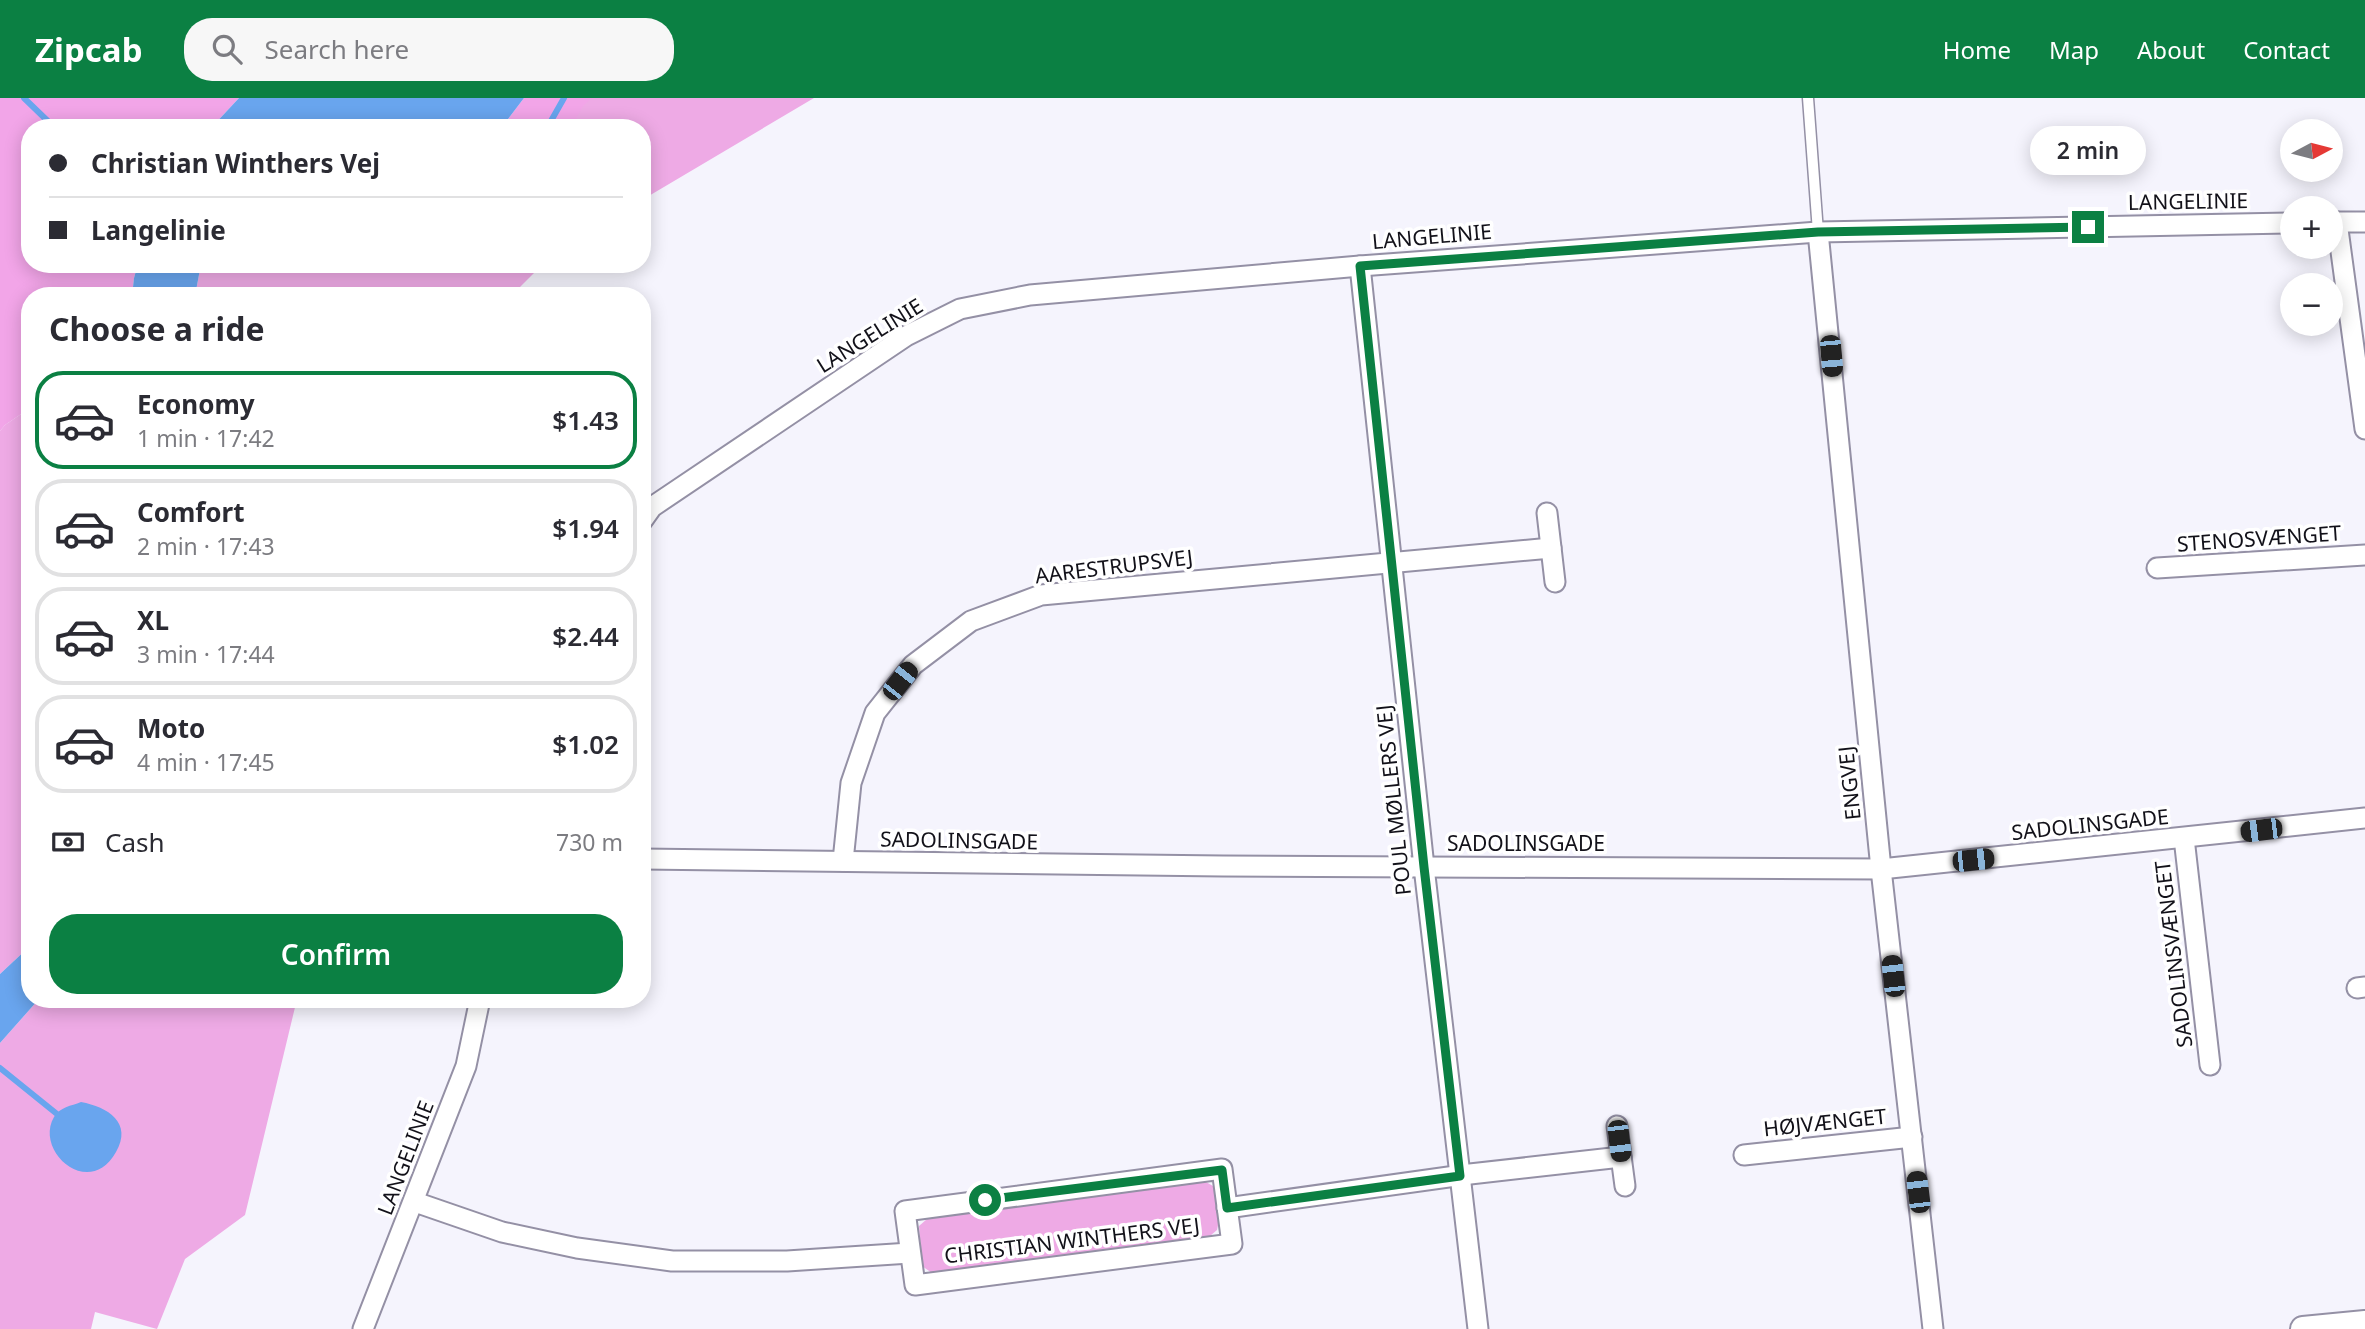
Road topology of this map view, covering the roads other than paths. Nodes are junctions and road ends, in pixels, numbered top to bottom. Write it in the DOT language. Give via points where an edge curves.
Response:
graph roads {
  1 [pos="1808,98"];
  2 [pos="2343,222"];
  3 [pos="2365,222"];
  4 [pos="2280,223"];
  5 [pos="1818,232"];
  6 [pos="2340,259"];
  7 [pos="1360,266"];
  8 [pos="2365,429"];
  9 [pos="651,508"];
  10 [pos="1548,513"];
  11 [pos="1551,548"];
  12 [pos="2365,555"];
  13 [pos="1392,562"];
  14 [pos="2157,568"];
  15 [pos="1555,582"];
  16 [pos="2365,818"];
  17 [pos="2184,838"];
  18 [pos="651,859"];
  19 [pos="843,861"];
  20 [pos="1424,867"];
  21 [pos="1881,869"];
  22 [pos="478,1008"];
  23 [pos="2210,1065"];
  24 [pos="1617,1126"];
  25 [pos="1912,1137"];
  26 [pos="1744,1155"];
  27 [pos="1621,1157"];
  28 [pos="1460,1176"];
  29 [pos="1625,1186"];
  30 [pos="415,1202"];
  31 [pos="1227,1208"];
  32 [pos="910,1252"];
  33 [pos="2365,1322"];
  34 [pos="363,1329"];
  35 [pos="1478,1329"];
  36 [pos="1933,1329"];
  37 [pos="2303,1329"];
  1 -- 5 [label="lane"];
  2 -- 3 [label="street"];
  4 -- 5 [label="street, LANGELINIE"];
  5 -- 7 [label="street, LANGELINIE"];
  5 -- 21 [label="street, ENGVEJ"];
  6 -- 8 [label="street"];
  7 -- 9 [label="street, LANGELINIE" via="1030,295 960,309 895,344"];
  7 -- 13 [label="street, POUL MØLLERS VEJ"];
  10 -- 11 [label="street"];
  11 -- 13 [label="street, AARESTRUPSVEJ"];
  11 -- 15 [label="street"];
  12 -- 14 [label="street, STENOSVÆNGET"];
  13 -- 19 [label="street, AARESTRUPSVEJ" via="1041,595 971,621 913,665 875,713 851,783"];
  13 -- 20 [label="street, POUL MØLLERS VEJ"];
  16 -- 17 [label="street, SADOLINSGADE"];
  17 -- 21 [label="street, SADOLINSGADE"];
  17 -- 23 [label="street, SADOLINSVÆNGET"];
  18 -- 19 [label="street, SADOLINSGADE"];
  19 -- 20 [label="street, SADOLINSGADE"];
  20 -- 21 [label="street, SADOLINSGADE"];
  20 -- 28 [label="street, POUL MØLLERS VEJ"];
  21 -- 25 [label="street, ENGVEJ"];
  22 -- 30 [label="street, LANGELINIE" via="466,1066"];
  24 -- 27 [label="street"];
  25 -- 26 [label="street, HØJVÆNGET"];
  25 -- 36 [label="street, ENGVEJ"];
  27 -- 28 [label="street, CHRISTIAN WINTHERS VEJ"];
  27 -- 29 [label="street"];
  28 -- 31 [label="street, CHRISTIAN WINTHERS VEJ"];
  28 -- 35 [label="street, POUL MØLLERS VEJ"];
  30 -- 32 [label="street" via="502,1232 672,1261 787,1261"];
  30 -- 34 [label="street, LANGELINIE"];
  31 -- 32 [label="street, CHRISTIAN WINTHERS VEJ" via="1231,1244 915,1285"];
  31 -- 32 [label="street, CHRISTIAN WINTHERS VEJ" via="1222,1170 905,1211"];
  33 -- 37 [label="street"];
}
